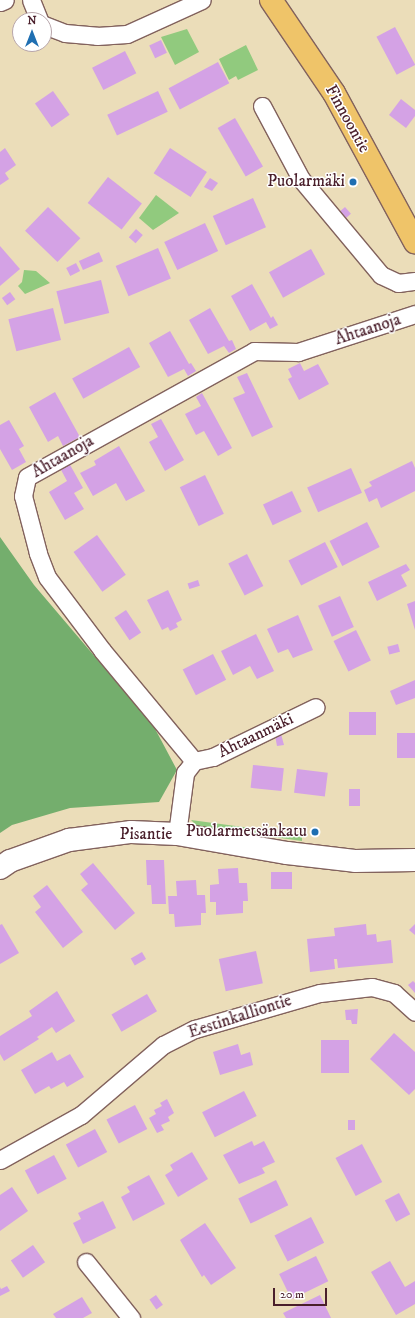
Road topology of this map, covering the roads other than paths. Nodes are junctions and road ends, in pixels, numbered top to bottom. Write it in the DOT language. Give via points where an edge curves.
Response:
graph roads {
  1 [pos="4,0"];
  2 [pos="31,0"];
  3 [pos="202,0"];
  4 [pos="271,0"];
  5 [pos="0,2"];
  6 [pos="36,12"];
  7 [pos="52,28"];
  8 [pos="262,106"];
  9 [pos="415,242"];
  10 [pos="415,282"];
  11 [pos="415,314"];
  12 [pos="316,707"];
  13 [pos="194,761"];
  14 [pos="177,834"];
  15 [pos="415,860"];
  16 [pos="0,868"];
  17 [pos="415,1012"];
  18 [pos="0,1160"];
  19 [pos="86,1262"];
  20 [pos="131,1318"];
  1 -- 5 [label="street"];
  2 -- 6 [label="street"];
  3 -- 7 [label="street" via="127,34 97,36 65,33"];
  4 -- 9 [label="main road, Finnoontie" via="334,93"];
  8 -- 10 [label="street" via="301,179 381,274 398,283"];
  11 -- 13 [label="street, Ahtaanoja" via="298,352 254,351 27,477 23,496 47,577 102,650"];
  12 -- 13 [label="street, Ahtaanmäki" via="213,757"];
  13 -- 14 [label="street" via="185,773"];
  14 -- 15 [label="street, Pisantie" via="287,853 348,860"];
  14 -- 16 [label="street, Pisantie" via="131,832 69,840 10,861"];
  17 -- 18 [label="street, Eestinkalliontie" via="394,993 372,988 320,992 195,1029 163,1045 81,1115"];
  19 -- 20 [label="street"];
}
